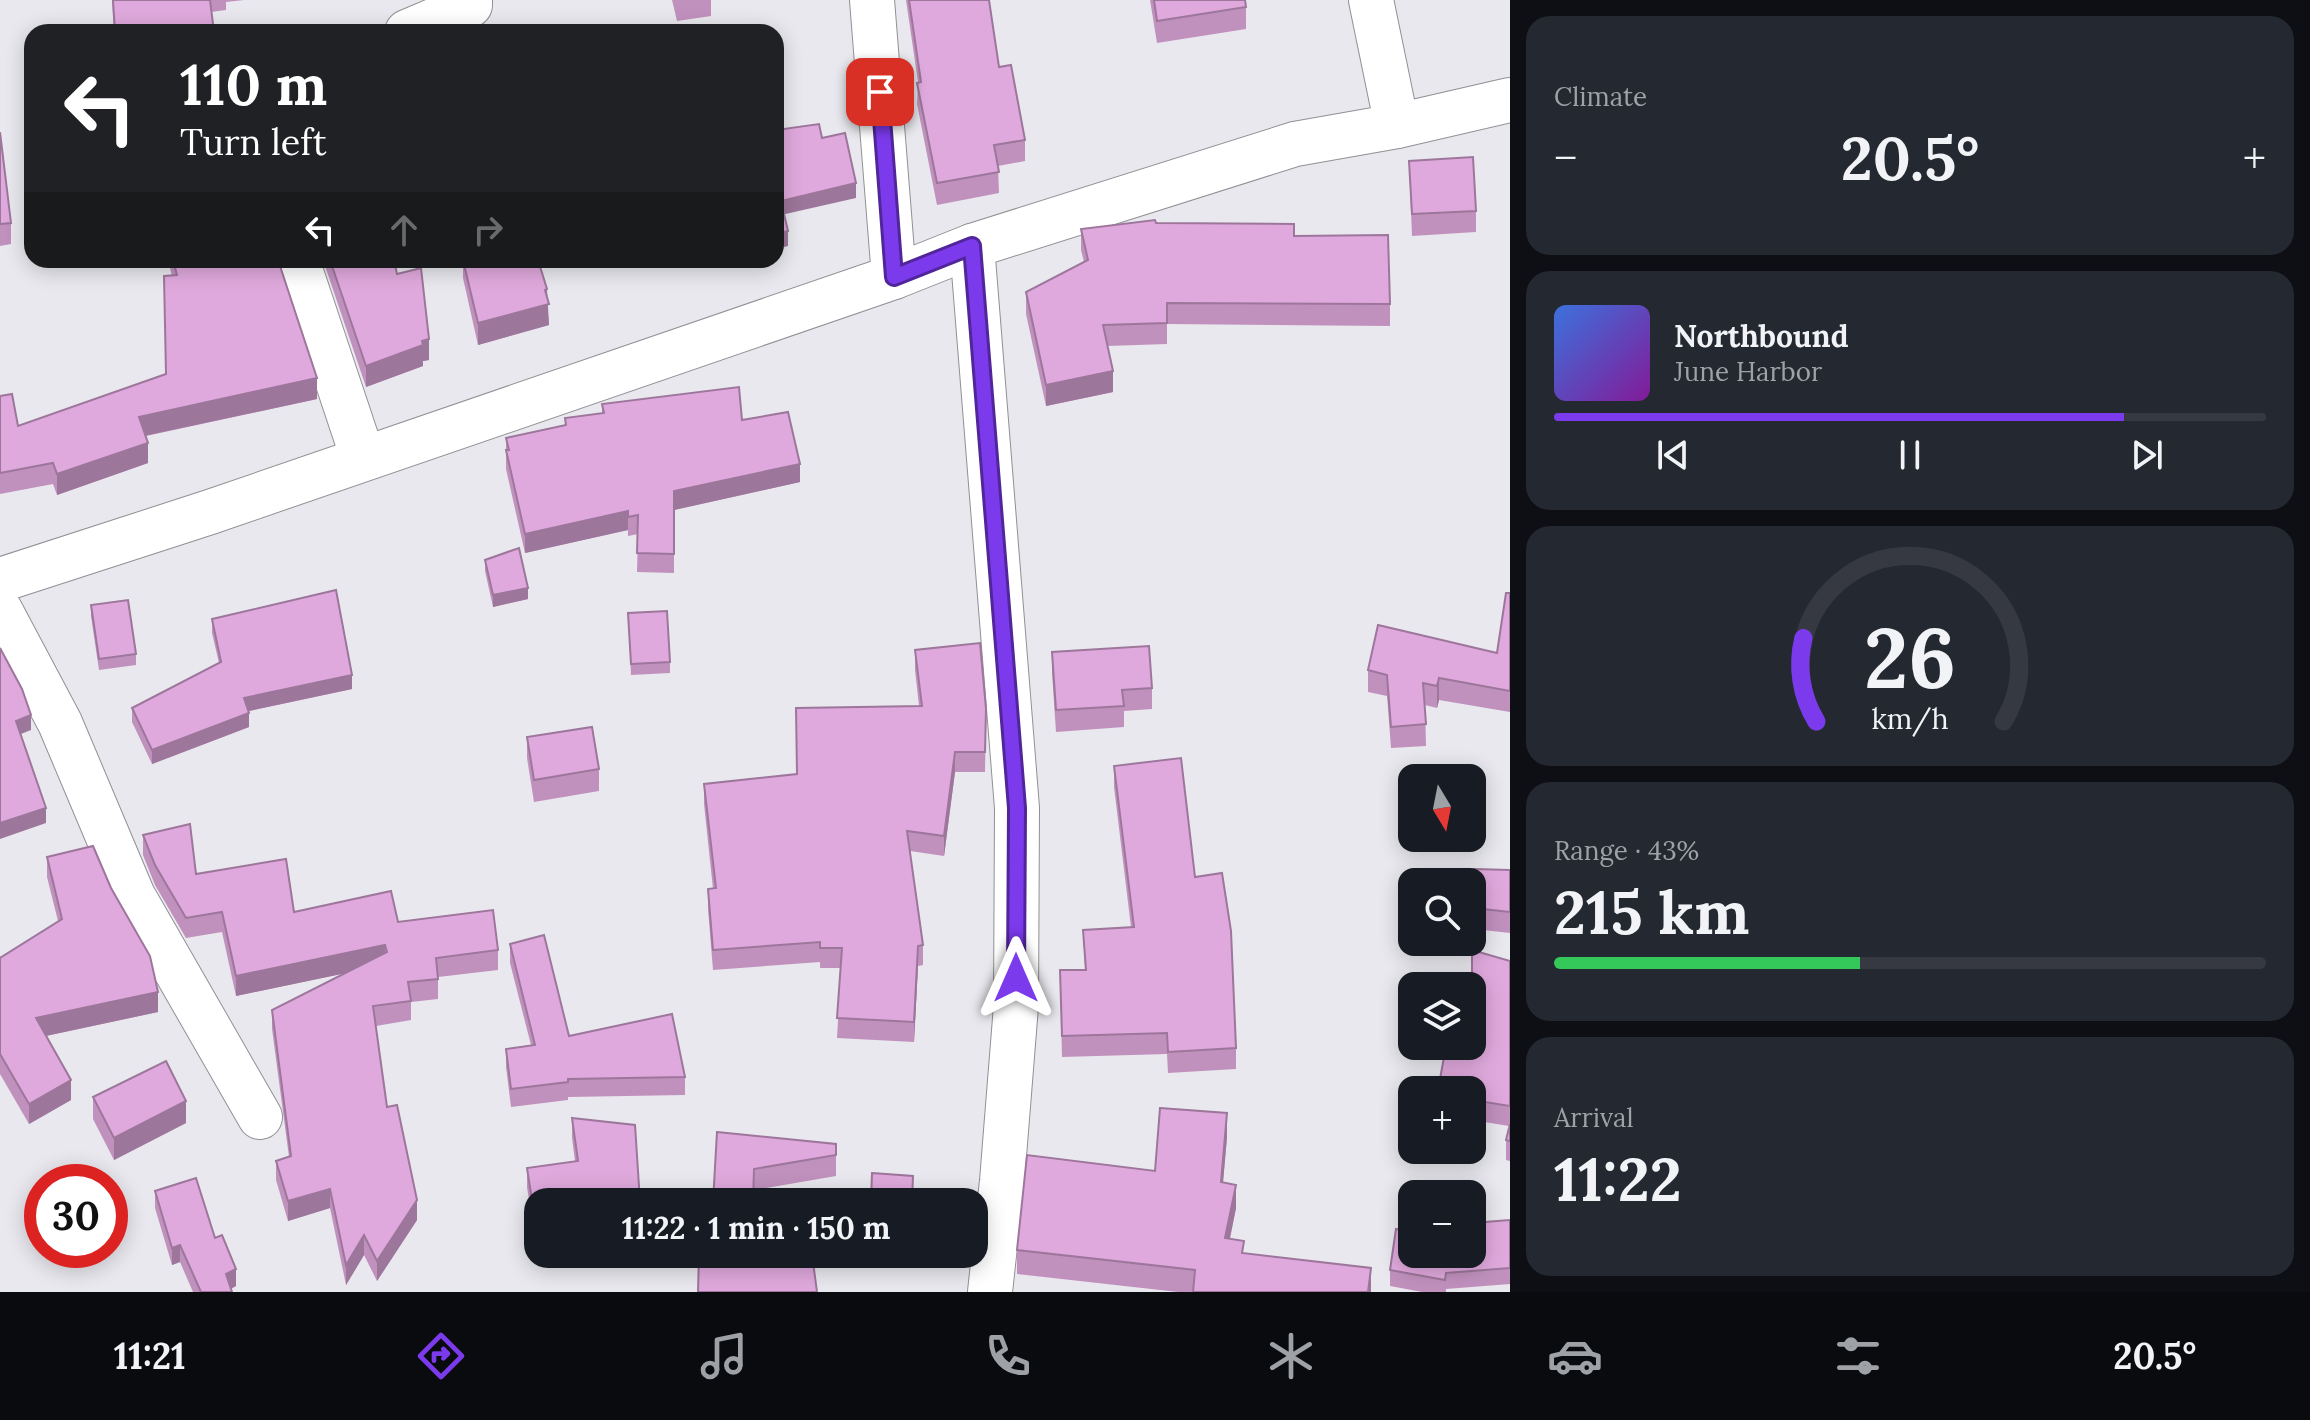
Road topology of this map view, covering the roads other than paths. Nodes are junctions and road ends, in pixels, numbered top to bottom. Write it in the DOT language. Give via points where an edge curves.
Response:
graph roads {
  1 [pos="470,0"];
  2 [pos="872,0"];
  3 [pos="1371,0"];
  4 [pos="426,24"];
  5 [pos="1510,100"];
  6 [pos="1397,126"];
  7 [pos="972,246"];
  8 [pos="300,268"];
  9 [pos="894,277"];
  10 [pos="363,458"];
  11 [pos="0,580"];
  12 [pos="0,610"];
  13 [pos="260,1117"];
  14 [pos="990,1292"];
  1 -- 4 [label="street" via="470,5"];
  2 -- 9 [label="street"];
  3 -- 6 [label="street"];
  5 -- 6 [label="street"];
  6 -- 7 [label="street" via="1295,144"];
  7 -- 9 [label="street"];
  7 -- 14 [label="street" via="1017,808 1016,1006"];
  8 -- 10 [label="street"];
  9 -- 10 [label="street"];
  10 -- 11 [label="street"];
  12 -- 13 [label="street" via="60,723 133,896"];
}
